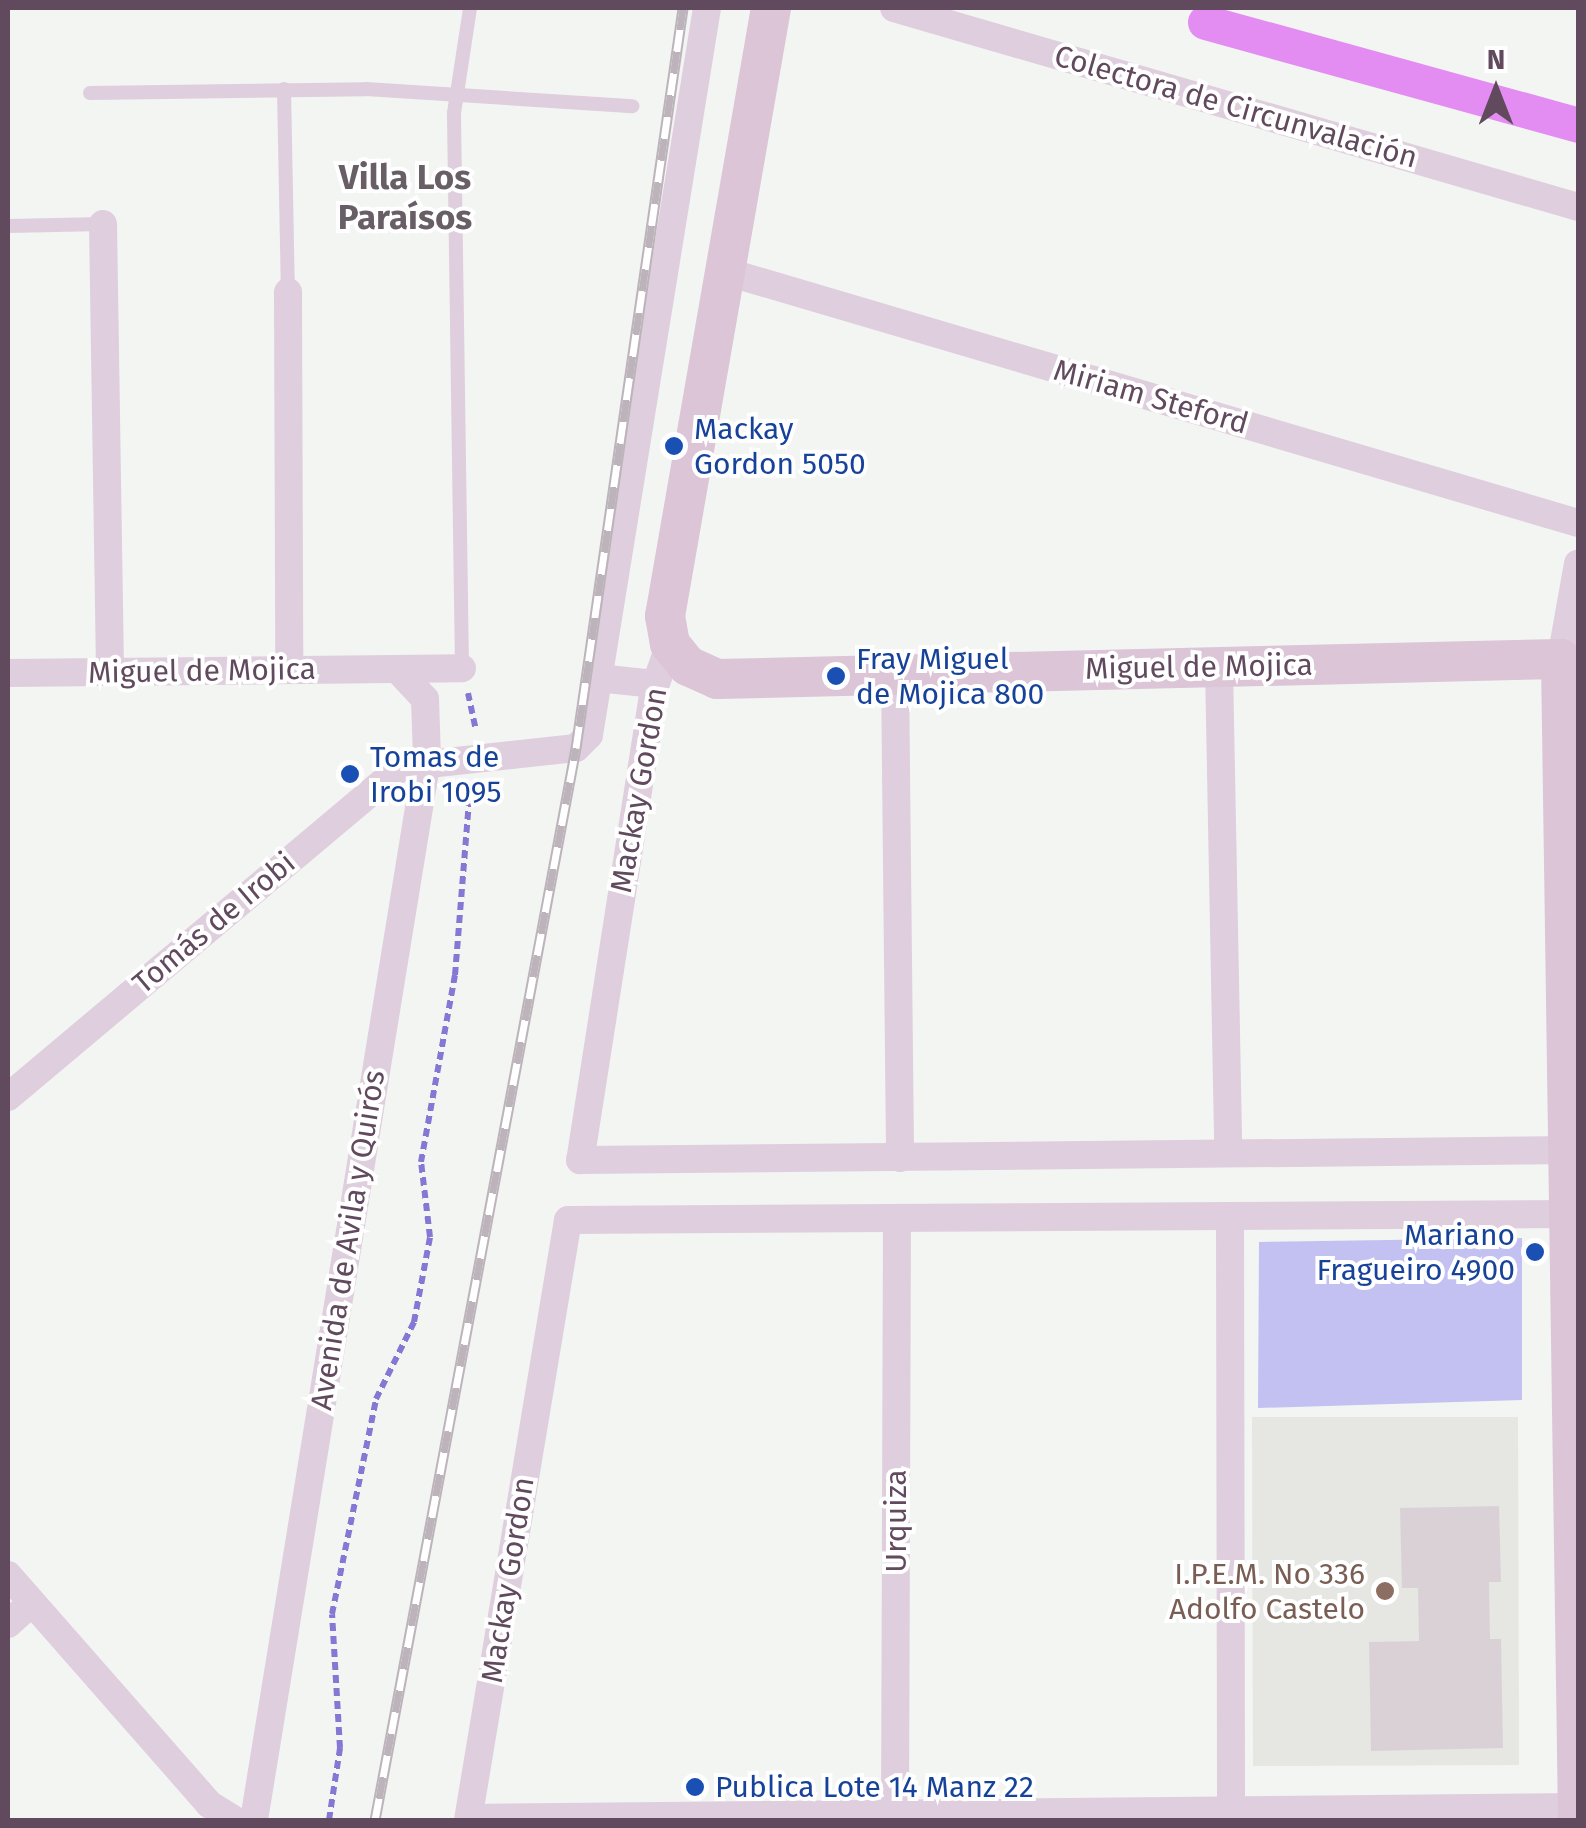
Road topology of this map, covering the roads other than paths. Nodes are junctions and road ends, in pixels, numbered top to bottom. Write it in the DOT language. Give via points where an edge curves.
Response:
graph roads {
  1 [pos="470,8"];
  2 [pos="707,8"];
  3 [pos="771,8"];
  4 [pos="894,8"];
  5 [pos="284,88"];
  6 [pos="457,91"];
  7 [pos="90,94"];
  8 [pos="632,106"];
  9 [pos="1578,207"];
  10 [pos="103,224"];
  11 [pos="8,226"];
  12 [pos="724,272"];
  13 [pos="288,292"];
  14 [pos="1578,523"];
  15 [pos="1578,564"];
  16 [pos="670,644"];
  17 [pos="1570,659"];
  18 [pos="1219,667"];
  19 [pos="462,668"];
  20 [pos="398,669"];
  21 [pos="289,670"];
  22 [pos="110,672"];
  23 [pos="8,674"];
  24 [pos="895,674"];
  25 [pos="598,678"];
  26 [pos="656,684"];
  27 [pos="426,759"];
  28 [pos="8,1097"];
  29 [pos="1575,1150"];
  30 [pos="1228,1152"];
  31 [pos="900,1158"];
  32 [pos="1576,1214"];
  33 [pos="1230,1217"];
  34 [pos="897,1222"];
  35 [pos="8,1575"];
  36 [pos="31,1603"];
  37 [pos="8,1624"];
  38 [pos="1578,1807"];
  39 [pos="1230,1809"];
  40 [pos="1407,1814"];
  41 [pos="1154,1815"];
  42 [pos="896,1818"];
  43 [pos="468,1819"];
  44 [pos="236,1820"];
  45 [pos="254,1820"];
  46 [pos="1578,1820"];
  1 -- 6 [label="lane"];
  2 -- 25 [label="street"];
  3 -- 12 [label="main road, Mackay Gordon"];
  4 -- 9 [label="street, Colectora de Circunvalación"];
  5 -- 6 [label="lane"];
  5 -- 7 [label="lane"];
  5 -- 13 [label="lane"];
  6 -- 8 [label="lane"];
  6 -- 19 [label="lane"];
  10 -- 11 [label="lane"];
  10 -- 22 [label="street"];
  12 -- 14 [label="street, Miriam Steford"];
  12 -- 16 [label="main road, Mackay Gordon" via="665,616"];
  13 -- 21 [label="street"];
  15 -- 17 [label="street"];
  16 -- 24 [label="main road, Miguel de Mojica" via="688,666 717,680"];
  16 -- 26 [label="street, Mackay Gordon"];
  17 -- 18 [label="main road, Miguel de Mojica"];
  17 -- 29 [label="main road"];
  18 -- 24 [label="main road, Miguel de Mojica"];
  18 -- 30 [label="street"];
  19 -- 20 [label="street, Miguel de Mojica"];
  20 -- 21 [label="street, Miguel de Mojica"];
  20 -- 27 [label="street, Avenida de Avila y Quirós" via="425,698"];
  21 -- 22 [label="street, Miguel de Mojica"];
  22 -- 23 [label="street, Miguel de Mojica"];
  24 -- 31 [label="street"];
  25 -- 26 [label="street"];
  25 -- 27 [label="street" via="589,735 576,748"];
  26 -- 31 [label="street, Mackay Gordon" via="580,1160"];
  27 -- 28 [label="street, Tomás de Irobi" via="401,766"];
  27 -- 45 [label="street, Avenida de Avila y Quirós"];
  29 -- 30 [label="street"];
  29 -- 32 [label="main road"];
  30 -- 31 [label="street"];
  32 -- 33 [label="street"];
  32 -- 38 [label="main road"];
  33 -- 34 [label="street"];
  33 -- 39 [label="street"];
  34 -- 42 [label="street, Urquiza"];
  34 -- 43 [label="street, Mackay Gordon" via="568,1220"];
  35 -- 36 [label="street"];
  36 -- 37 [label="street"];
  36 -- 44 [label="street" via="209,1804"];
  38 -- 40 [label="street"];
  38 -- 46 [label="main road"];
  39 -- 40 [label="street"];
  39 -- 41 [label="street"];
  41 -- 42 [label="street"];
  42 -- 43 [label="street"];
}
